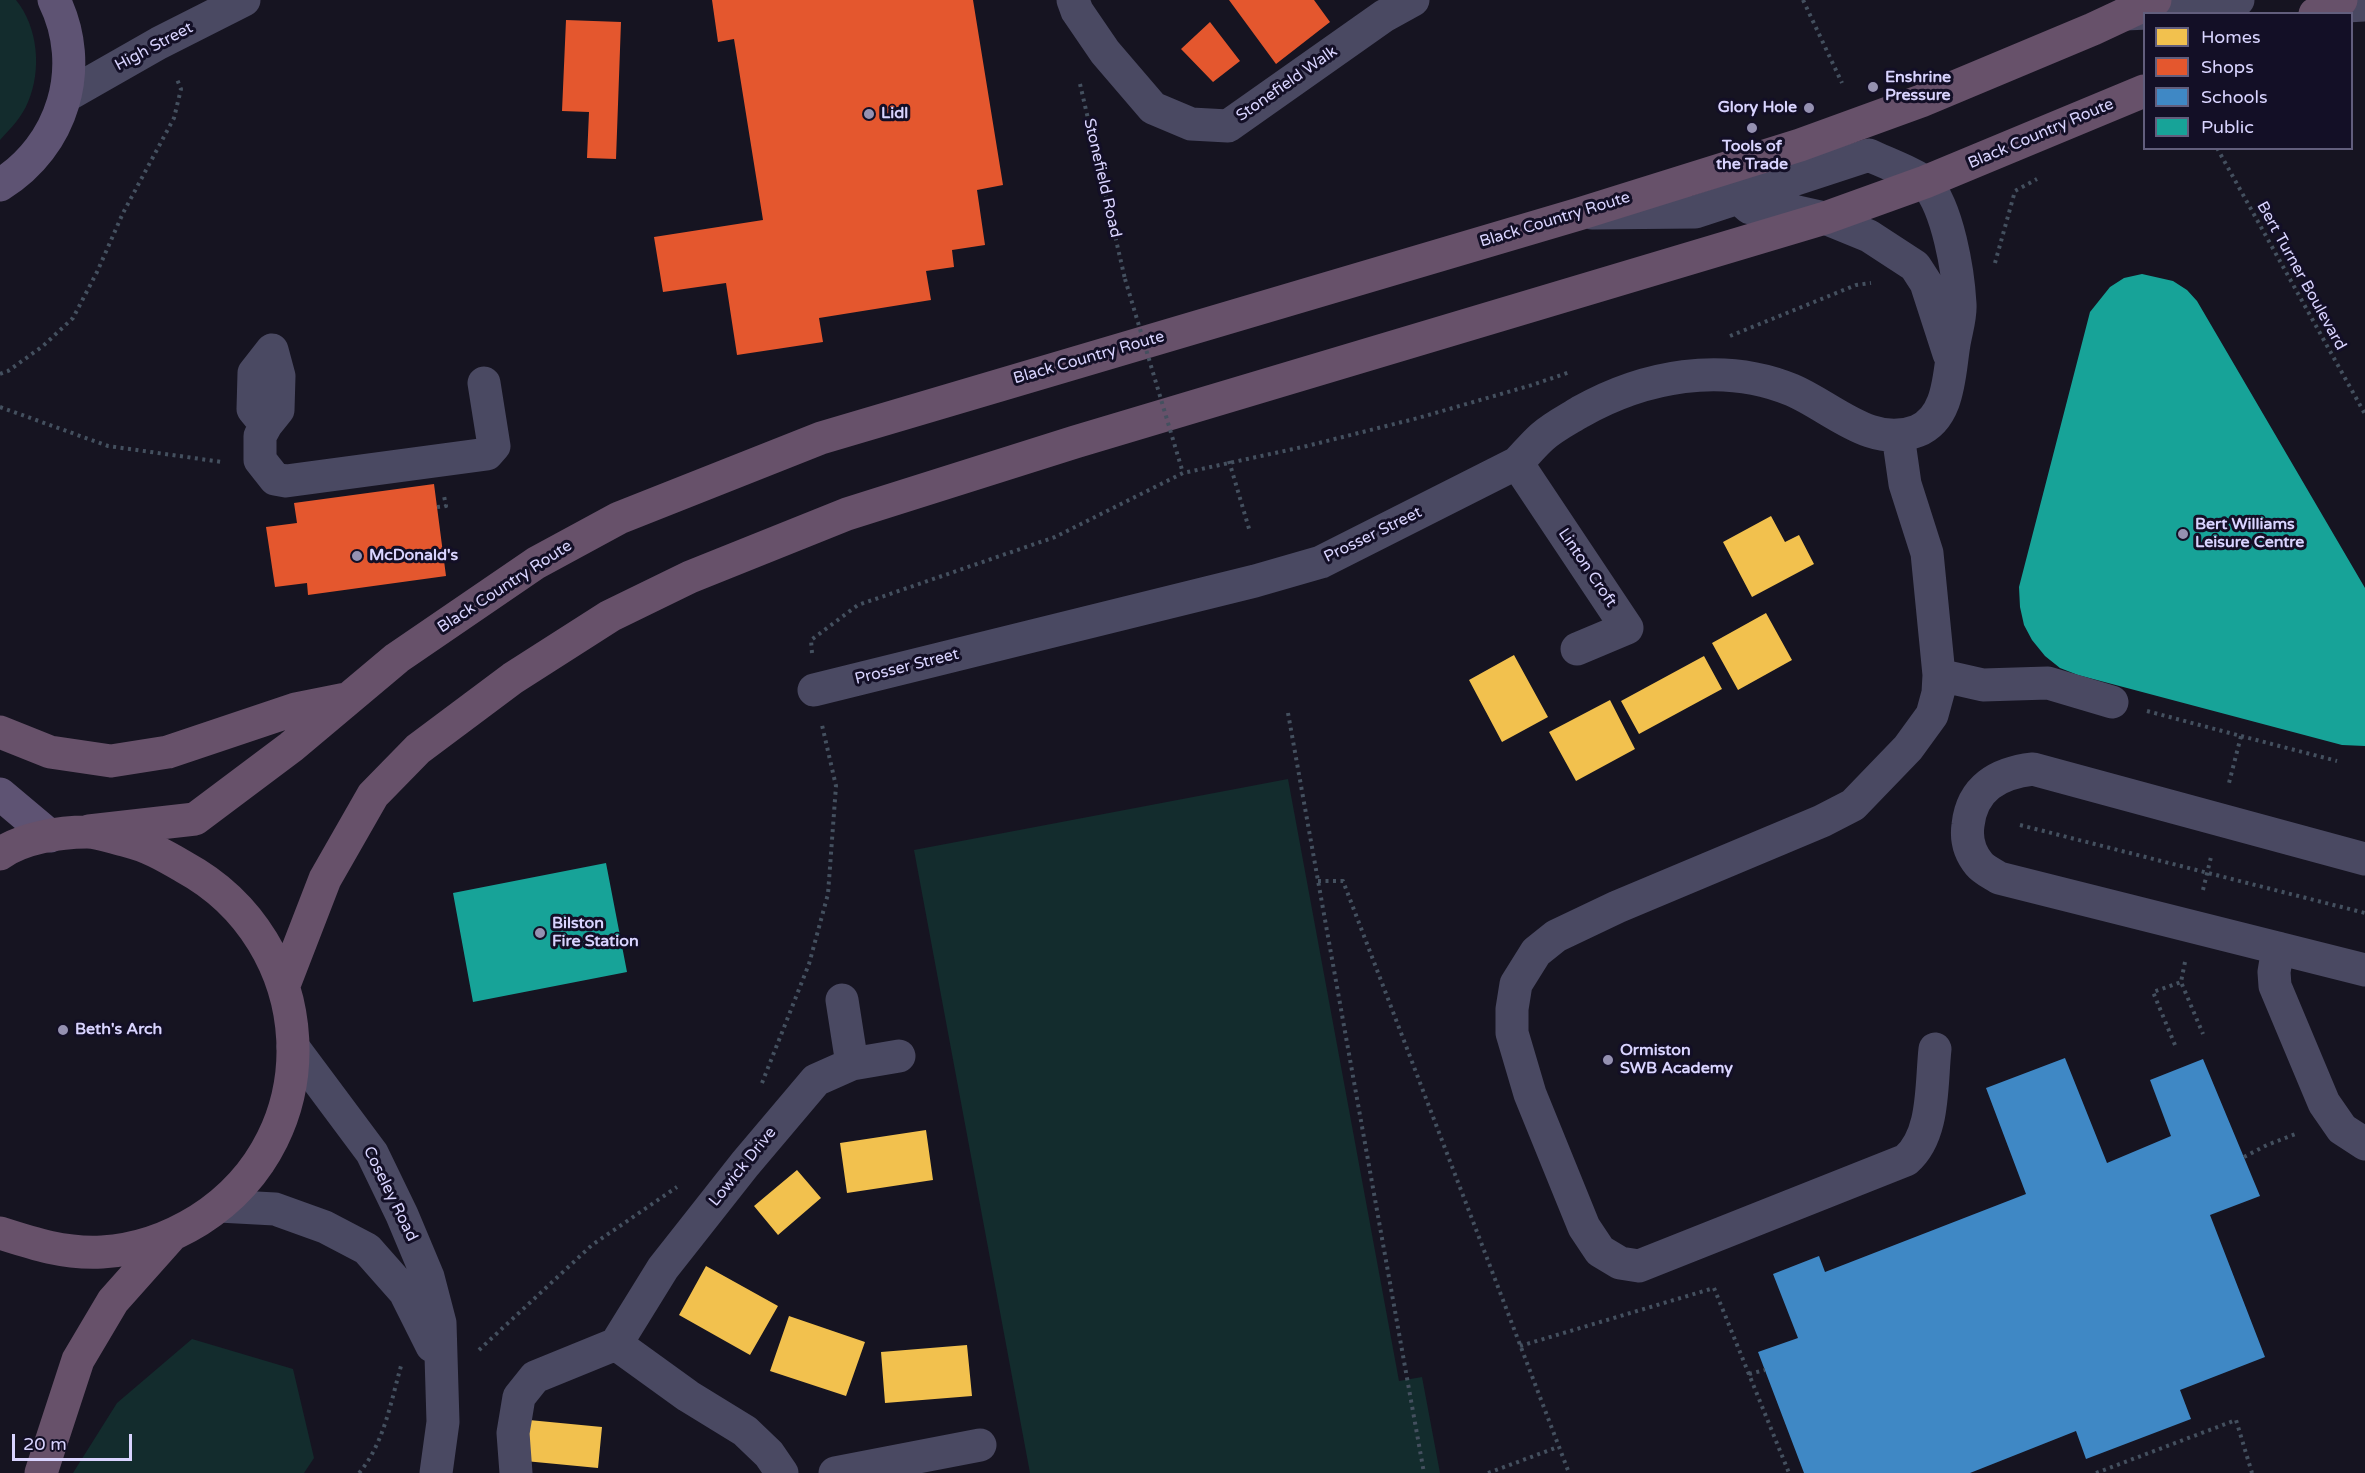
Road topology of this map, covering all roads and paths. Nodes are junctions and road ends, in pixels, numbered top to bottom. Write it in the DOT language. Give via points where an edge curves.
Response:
graph roads {
  1 [pos="54,0"];
  2 [pos="244,0"];
  3 [pos="1074,0"];
  4 [pos="1413,0"];
  5 [pos="1803,0"];
  6 [pos="2155,0"];
  7 [pos="2238,0"];
  8 [pos="2365,5"];
  9 [pos="2328,7"];
  10 [pos="2172,12"];
  11 [pos="2143,13"];
  12 [pos="2125,14"];
  13 [pos="159,43"];
  14 [pos="1079,77"];
  15 [pos="1842,83"];
  16 [pos="2143,92"];
  17 [pos="66,96"];
  18 [pos="2218,150"];
  19 [pos="1722,169"];
  20 [pos="2044,175"];
  21 [pos="1925,182"];
  22 [pos="0,185"];
  23 [pos="1737,198"];
  24 [pos="1579,214"];
  25 [pos="1826,218"];
  26 [pos="1993,273"];
  27 [pos="272,350"];
  28 [pos="1951,362"];
  29 [pos="0,374"];
  30 [pos="484,383"];
  31 [pos="0,407"];
  32 [pos="2365,414"];
  33 [pos="1898,435"];
  34 [pos="1229,461"];
  35 [pos="228,462"];
  36 [pos="1517,463"];
  37 [pos="1250,532"];
  38 [pos="1577,649"];
  39 [pos="1939,675"];
  40 [pos="814,690"];
  41 [pos="348,699"];
  42 [pos="2112,702"];
  43 [pos="1288,713"];
  44 [pos="0,732"];
  45 [pos="2241,736"];
  46 [pos="2337,761"];
  47 [pos="0,794"];
  48 [pos="2220,819"];
  49 [pos="2020,825"];
  50 [pos="89,831"];
  51 [pos="50,836"];
  52 [pos="0,854"];
  53 [pos="2365,859"];
  54 [pos="2208,872"];
  55 [pos="1318,881"];
  56 [pos="2365,913"];
  57 [pos="2192,927"];
  58 [pos="2278,948"];
  59 [pos="2365,970"];
  60 [pos="284,985"];
  61 [pos="842,1000"];
  62 [pos="2203,1034"];
  63 [pos="2175,1045"];
  64 [pos="293,1047"];
  65 [pos="1935,1049"];
  66 [pos="899,1056"];
  67 [pos="852,1064"];
  68 [pos="760,1089"];
  69 [pos="2298,1133"];
  70 [pos="2365,1144"];
  71 [pos="2244,1157"];
  72 [pos="684,1182"];
  73 [pos="219,1206"];
  74 [pos="0,1233"];
  75 [pos="171,1235"];
  76 [pos="616,1344"];
  77 [pos="1520,1346"];
  78 [pos="440,1361"];
  79 [pos="1765,1370"];
  80 [pos="1749,1374"];
  81 [pos="980,1445"];
  82 [pos="1558,1447"];
  83 [pos="41,1473"];
  84 [pos="359,1473"];
  85 [pos="436,1473"];
  86 [pos="516,1473"];
  87 [pos="782,1473"];
  88 [pos="835,1473"];
  89 [pos="1424,1473"];
  90 [pos="1488,1473"];
  91 [pos="1569,1473"];
  92 [pos="1789,1473"];
  93 [pos="2096,1473"];
  94 [pos="2252,1473"];
  1 -- 17 [label="main road" via="69,47"];
  2 -- 13 [label="street, High Street"];
  3 -- 4 [label="street, Stonefield Walk" via="1077,11 1105,52 1153,108 1191,124 1228,126 1384,16"];
  5 -- 15 [label="path"];
  6 -- 12 [label="highway, Black Country Route"];
  7 -- 10 [label="street" via="2218,10"];
  8 -- 9 [label="street"];
  11 -- 12 [label="street"];
  12 -- 19 [label="highway, Black Country Route" via="1921,101"];
  13 -- 17 [label="street, High Street"];
  13 -- 29 [label="path" via="182,89 174,118 73,318 43,346"];
  14 -- 40 [label="path, Stonefield Road, bridge" via="1125,279 1183,472 1055,537 858,605 811,640"];
  16 -- 21 [label="highway, Black Country Route"];
  17 -- 22 [label="main road" via="51,134 39,151"];
  18 -- 32 [label="path, Bert Turner Boulevard"];
  19 -- 23 [label="street"];
  19 -- 24 [label="highway, Black Country Route"];
  20 -- 26 [label="path" via="2015,191"];
  21 -- 23 [label="street" via="1869,154"];
  21 -- 25 [label="highway, Black Country Route"];
  21 -- 28 [label="street" via="1942,212 1954,260 1960,306"];
  23 -- 24 [label="street" via="1695,212"];
  23 -- 25 [label="street" via="1750,208"];
  24 -- 41 [label="highway, Black Country Route" via="821,438 618,518 536,563 397,658"];
  25 -- 28 [label="street" via="1869,236 1915,266 1926,283"];
  25 -- 60 [label="highway, Black Country Route" via="1075,442 848,514 640,601 513,678 418,749 373,795 325,879"];
  27 -- 30 [label="street" via="254,373 253,410 266,425 260,436 260,460 275,479 286,481 487,454 494,446"];
  28 -- 33 [label="street" via="1942,404 1931,422 1917,431"];
  31 -- 35 [label="path" via="108,446"];
  33 -- 36 [label="street, Prosser Street" via="1879,435 1861,429 1791,390 1750,377 1713,373 1662,379 1621,391 1561,423"];
  33 -- 39 [label="street" via="1905,484 1927,553"];
  34 -- 37 [label="path"];
  36 -- 38 [label="street, Linton Croft" via="1627,628"];
  36 -- 40 [label="street, Prosser Street" via="1320,562"];
  39 -- 42 [label="street" via="1983,685 2048,683"];
  39 -- 65 [label="street" via="1932,716 1908,748 1853,805 1556,936 1525,966 1516,984 1512,1009 1512,1033 1530,1094 1584,1227 1600,1251 1620,1263 1639,1266 1906,1160 1921,1142 1926,1125"];
  40 -- 68 [label="path" via="836,786 828,894 809,964"];
  41 -- 44 [label="highway" via="296,709 168,752 111,761 50,752"];
  41 -- 50 [label="highway, Black Country Route" via="195,819"];
  42 -- 45 [label="path"];
  43 -- 55 [label="path"];
  45 -- 46 [label="path"];
  45 -- 48 [label="path"];
  47 -- 51 [label="main road"];
  48 -- 53 [label="street"];
  48 -- 54 [label="path"];
  48 -- 57 [label="street" via="2033,769 2013,771 1994,780 1979,793 1969,812 1970,850 1980,866 1999,878"];
  49 -- 54 [label="path"];
  50 -- 51 [label="highway, Black Country Route"];
  50 -- 60 [label="highway" via="145,846 199,875 251,923"];
  51 -- 52 [label="highway, Black Country Route"];
  54 -- 56 [label="path"];
  54 -- 57 [label="path"];
  55 -- 77 [label="path" via="1343,881"];
  55 -- 89 [label="path"];
  57 -- 58 [label="street"];
  58 -- 59 [label="street"];
  58 -- 70 [label="street" via="2275,987 2324,1102 2342,1129"];
  60 -- 64 [label="highway"];
  61 -- 67 [label="street"];
  62 -- 63 [label="path" via="2181,982 2153,992"];
  64 -- 73 [label="highway" via="291,1084 272,1140 251,1173"];
  64 -- 78 [label="street, Coseley Road" via="372,1153 402,1215 428,1277 440,1323"];
  66 -- 67 [label="street, Lowick Drive"];
  67 -- 76 [label="street, Lowick Drive" via="816,1080 808,1089 663,1268"];
  69 -- 71 [label="path"];
  72 -- 78 [label="path" via="591,1245 475,1353"];
  73 -- 75 [label="highway"];
  73 -- 78 [label="street, Coseley Road" via="276,1209 325,1227 367,1250 405,1292"];
  74 -- 75 [label="highway" via="40,1247 78,1252 138,1247"];
  75 -- 83 [label="highway" via="113,1301 78,1360"];
  76 -- 86 [label="street" via="535,1377 519,1397"];
  76 -- 87 [label="street" via="745,1431"];
  77 -- 80 [label="path" via="1714,1288"];
  77 -- 82 [label="path"];
  78 -- 84 [label="path" via="402,1363 384,1425 368,1463"];
  78 -- 85 [label="street, Coseley Road" via="443,1422"];
  79 -- 80 [label="path"];
  80 -- 92 [label="path"];
  81 -- 88 [label="street"];
  82 -- 90 [label="path"];
  82 -- 91 [label="path"];
  93 -- 94 [label="path" via="2236,1420"];
}
